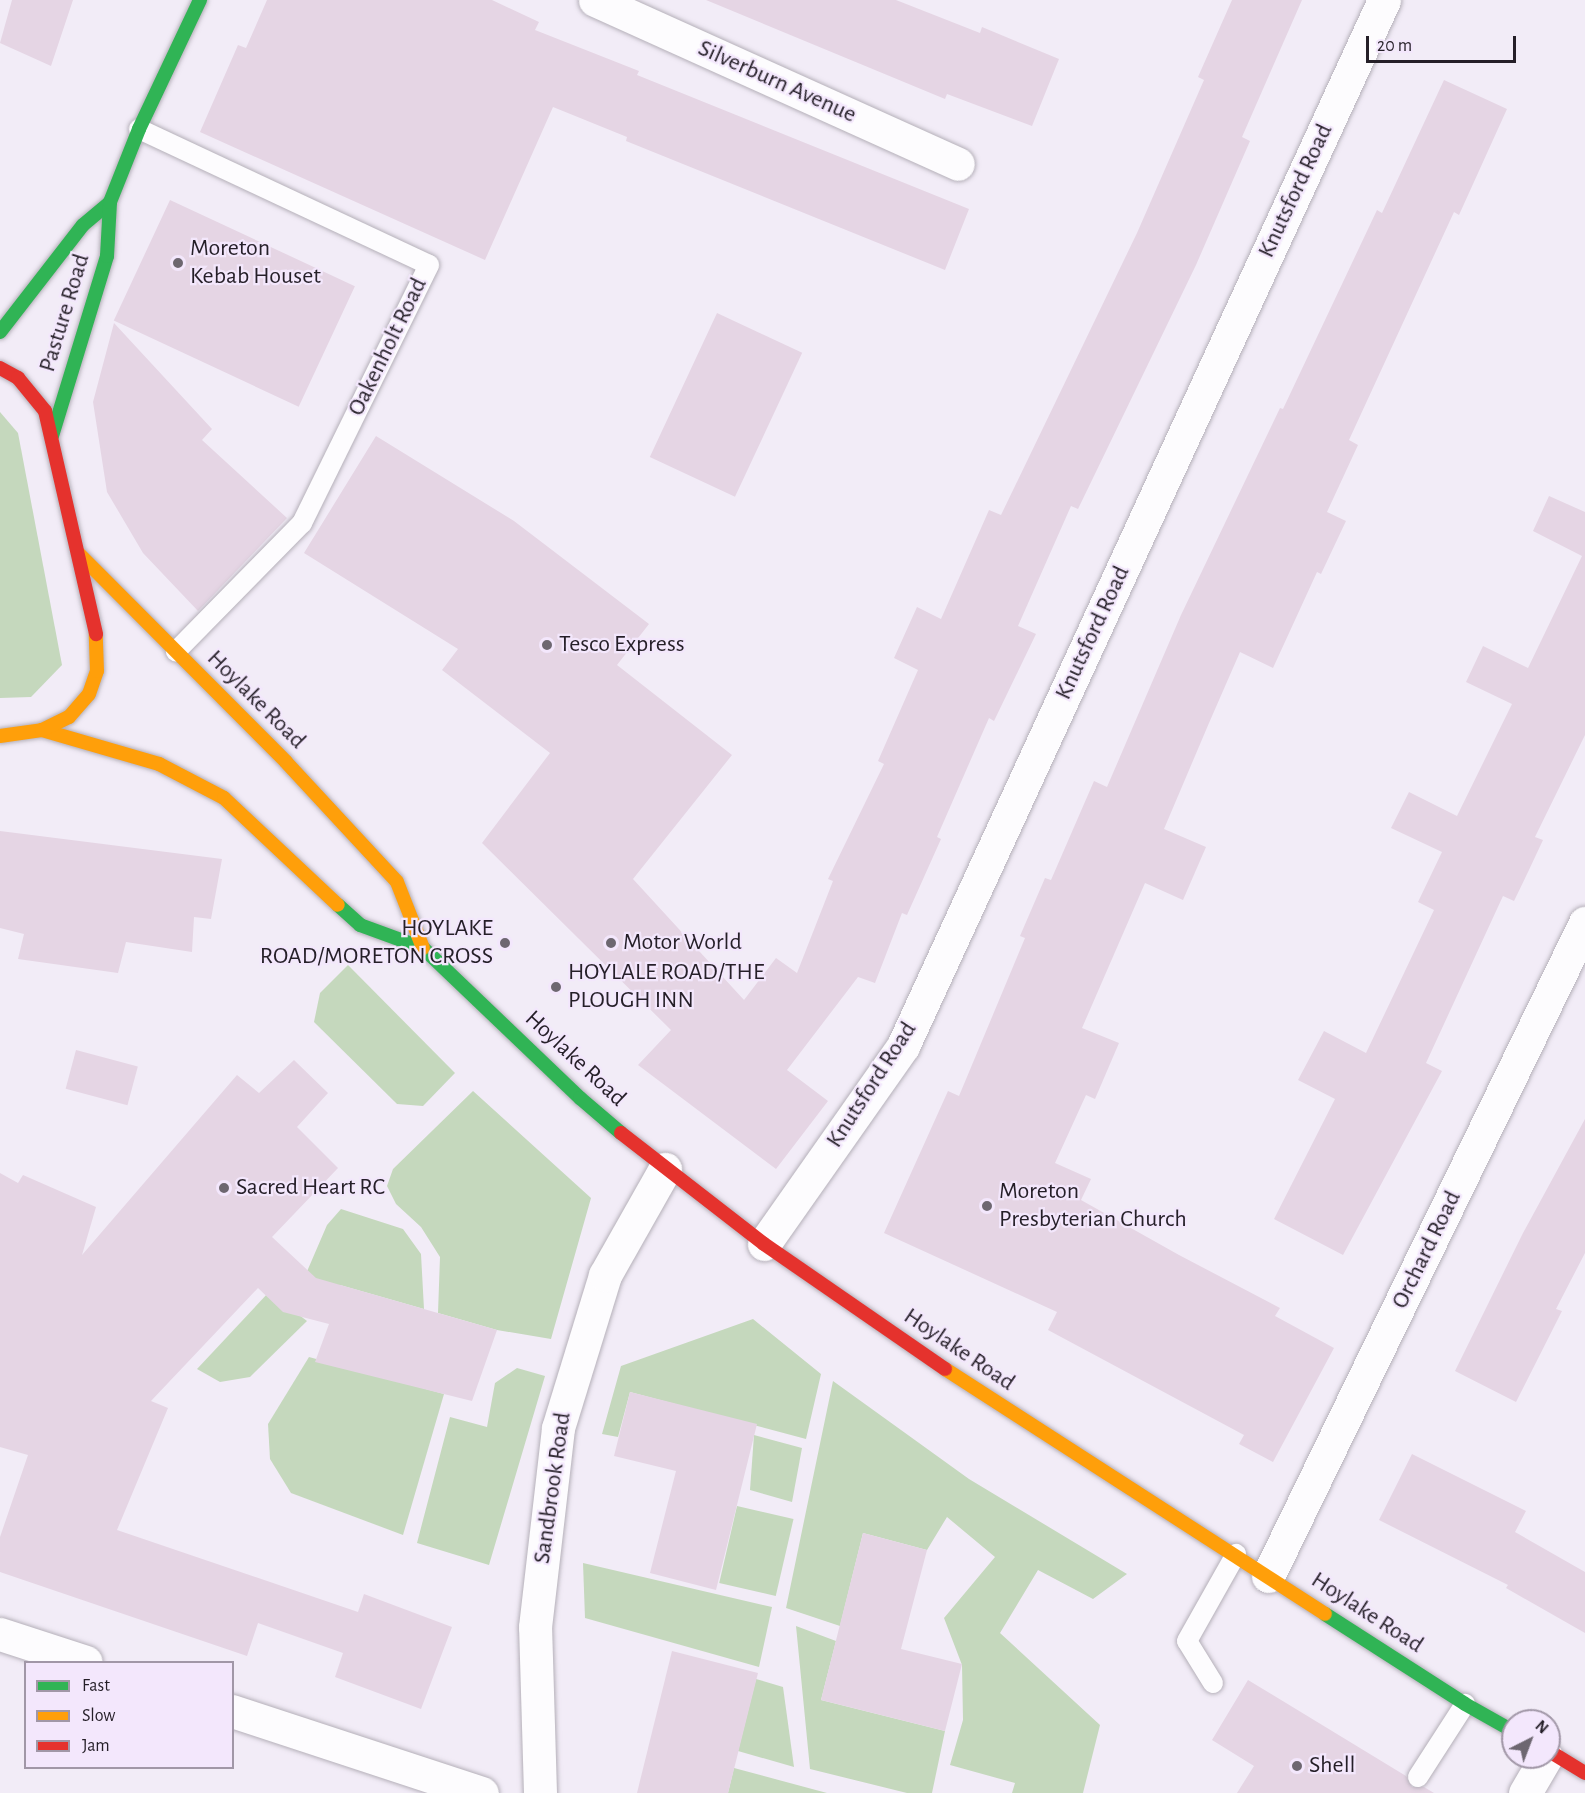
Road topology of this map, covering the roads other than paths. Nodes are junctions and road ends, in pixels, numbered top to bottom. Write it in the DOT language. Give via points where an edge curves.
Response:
graph roads {
  1 [pos="200,0"];
  2 [pos="596,0"];
  3 [pos="1384,0"];
  4 [pos="139,129"];
  5 [pos="958,164"];
  6 [pos="110,202"];
  7 [pos="0,332"];
  8 [pos="0,368"];
  9 [pos="52,436"];
  10 [pos="78,554"];
  11 [pos="176,651"];
  12 [pos="42,730"];
  13 [pos="0,736"];
  14 [pos="1585,923"];
  15 [pos="423,948"];
  16 [pos="665,1169"];
  17 [pos="764,1244"];
  18 [pos="1236,1554"];
  19 [pos="1268,1576"];
  20 [pos="0,1634"];
  21 [pos="83,1661"];
  22 [pos="1213,1683"];
  23 [pos="1465,1704"];
  24 [pos="234,1712"];
  25 [pos="1501,1724"];
  26 [pos="1561,1759"];
  27 [pos="1539,1769"];
  28 [pos="1585,1773"];
  29 [pos="1419,1777"];
  30 [pos="482,1793"];
  31 [pos="540,1793"];
  32 [pos="1524,1793"];
  1 -- 4 [label="main road, Pasture Road"];
  2 -- 5 [label="street, Silverburn Avenue"];
  3 -- 17 [label="street, Knutsford Road" via="903,1046"];
  4 -- 6 [label="main road, Pasture Road"];
  4 -- 11 [label="lane, Oakenholt Road" via="429,265 302,523"];
  6 -- 7 [label="main road, Pasture Road" via="83,225"];
  6 -- 9 [label="main road, Pasture Road" via="107,256"];
  8 -- 9 [label="main road" via="18,378 45,411"];
  9 -- 10 [label="main road"];
  10 -- 11 [label="main road, Hoylake Road"];
  10 -- 12 [label="main road" via="98,643 97,671 89,694 69,717"];
  11 -- 15 [label="main road, Hoylake Road" via="398,882"];
  12 -- 13 [label="main road"];
  12 -- 15 [label="main road, Hoylake Road" via="159,764 224,798 360,925"];
  14 -- 19 [label="street, Orchard Road"];
  15 -- 16 [label="main road, Hoylake Road" via="580,1098"];
  16 -- 17 [label="main road, Hoylake Road"];
  16 -- 31 [label="street, Sandbrook Road" via="605,1275 558,1428 535,1628"];
  17 -- 18 [label="main road, Hoylake Road" via="955,1376"];
  18 -- 19 [label="main road, Hoylake Road"];
  18 -- 22 [label="lane" via="1187,1641"];
  19 -- 23 [label="main road, Hoylake Road"];
  20 -- 21 [label="street"];
  23 -- 25 [label="main road, Hoylake Road"];
  23 -- 29 [label="lane"];
  24 -- 30 [label="street"];
  26 -- 28 [label="main road"];
  27 -- 32 [label="street"];
}
